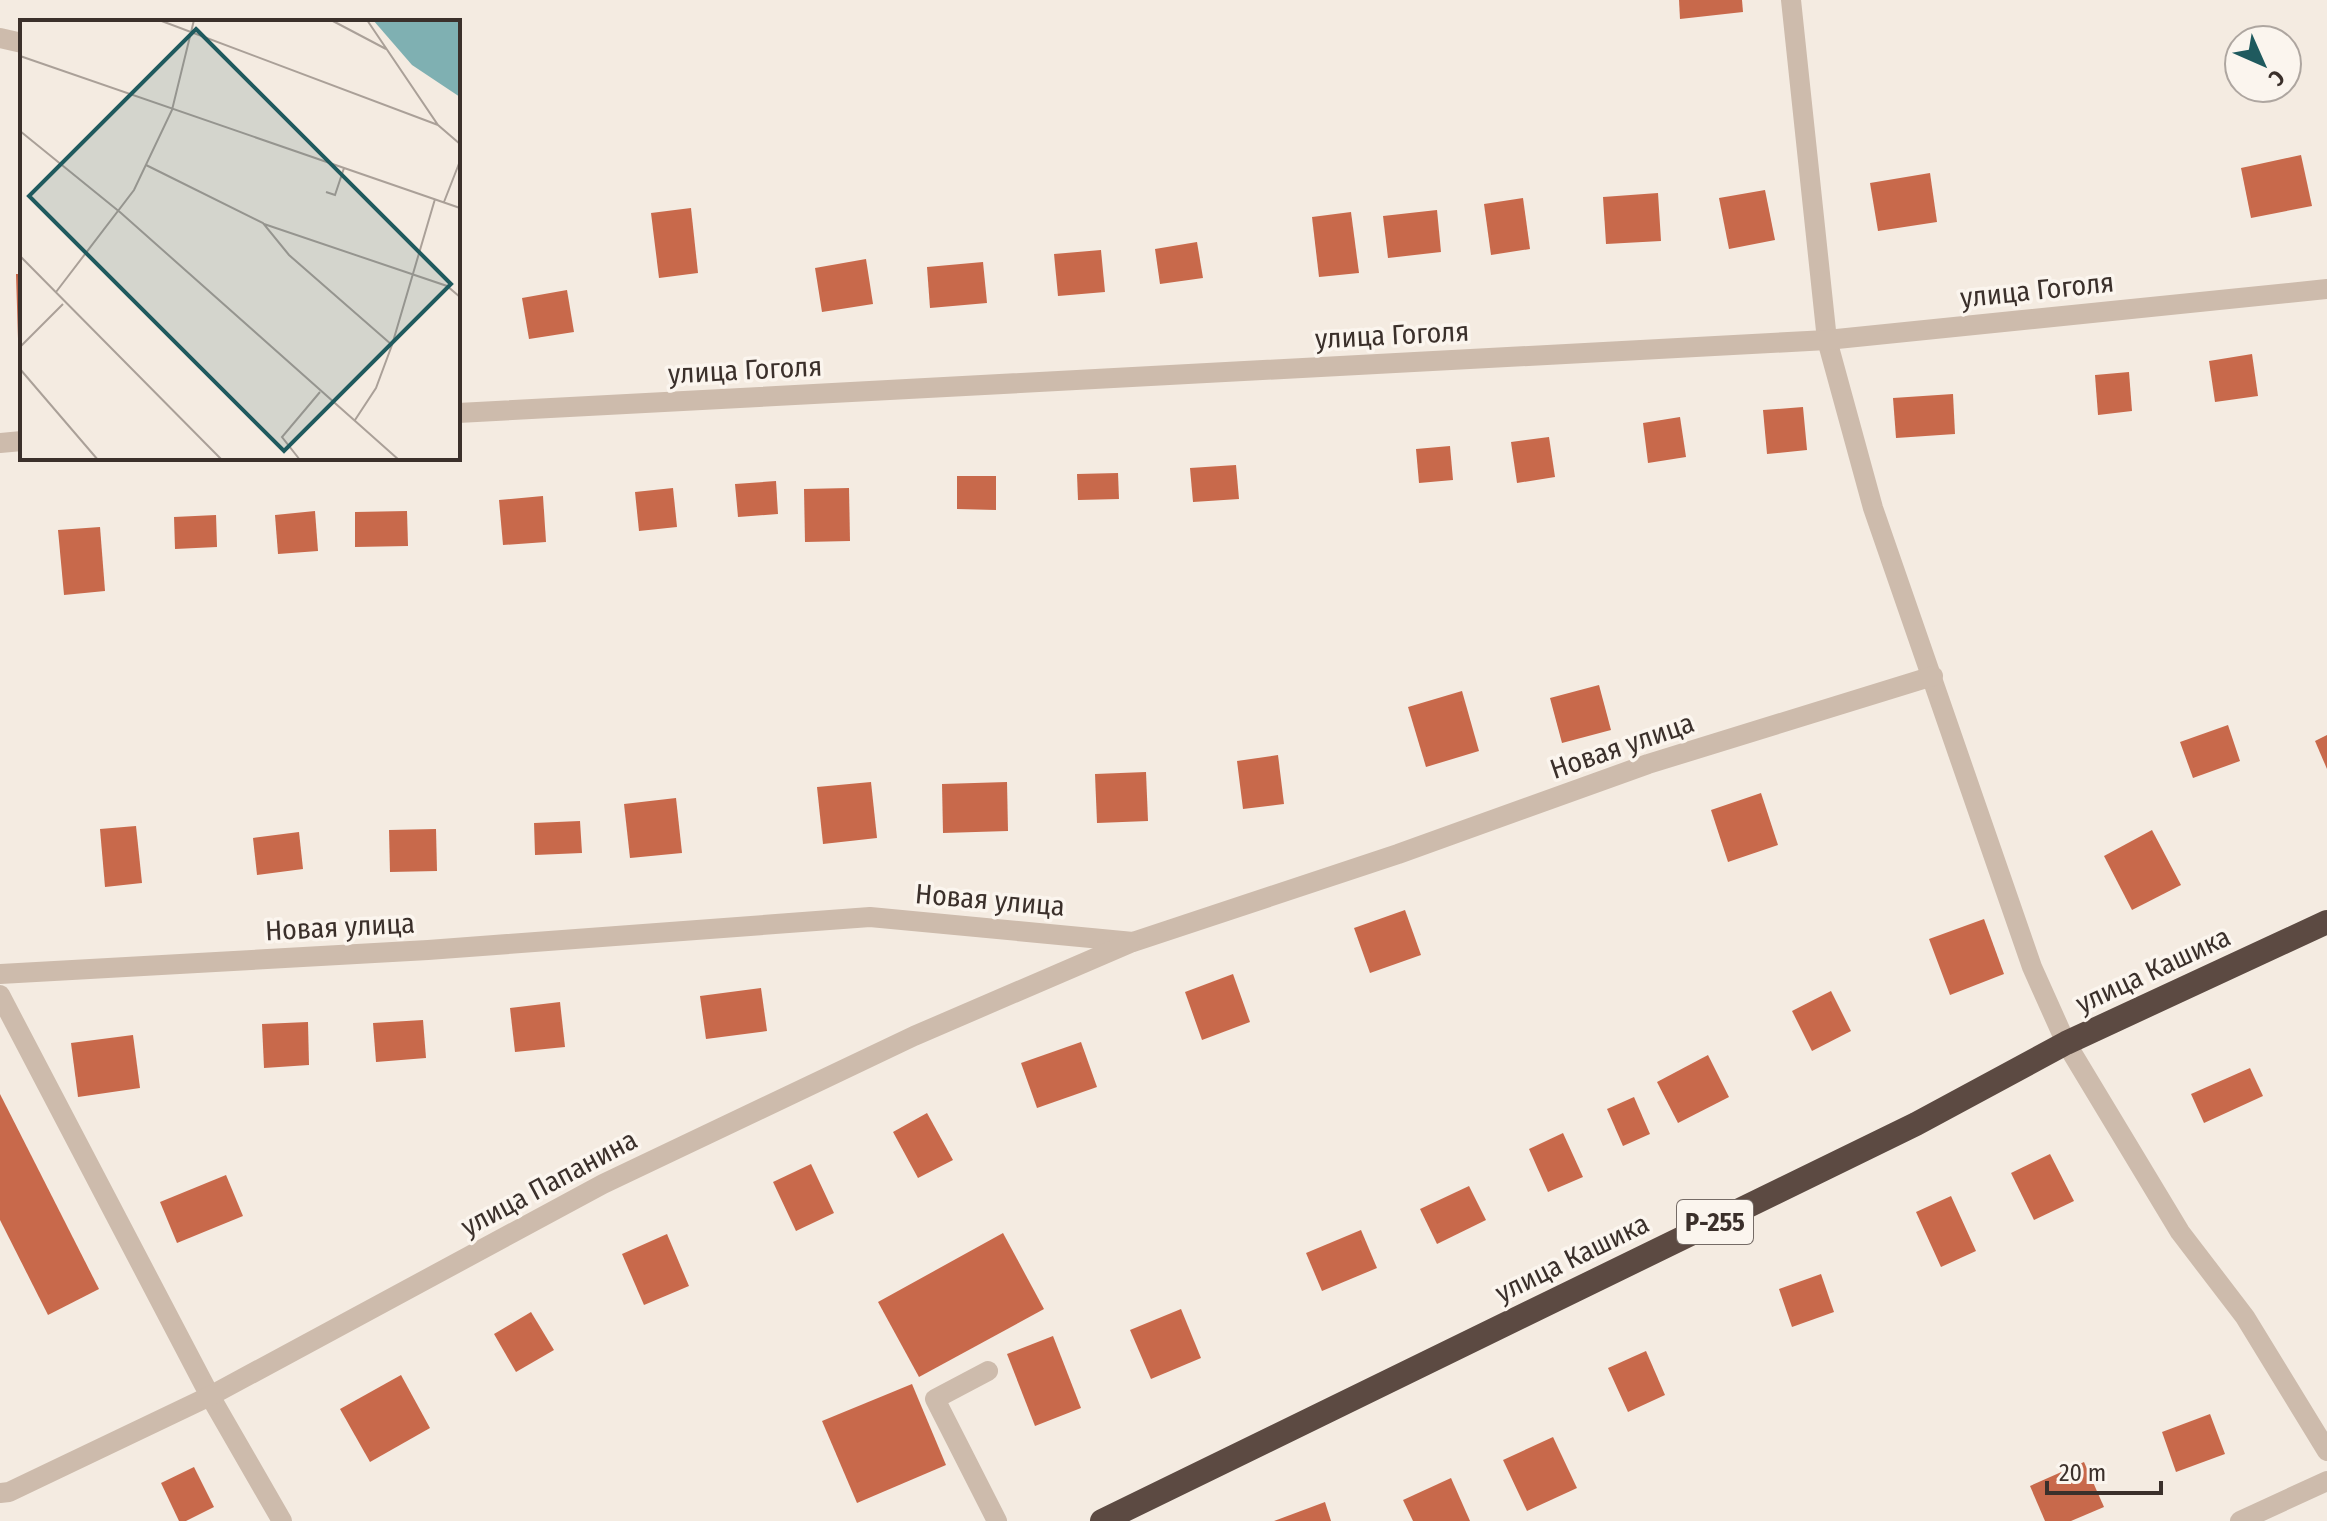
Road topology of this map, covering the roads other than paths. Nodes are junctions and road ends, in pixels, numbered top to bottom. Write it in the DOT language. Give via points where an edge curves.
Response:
graph roads {
  1 [pos="1791,0"];
  2 [pos="0,38"];
  3 [pos="20,43"];
  4 [pos="2327,289"];
  5 [pos="1827,340"];
  6 [pos="460,413"];
  7 [pos="20,441"];
  8 [pos="0,443"];
  9 [pos="1933,676"];
  10 [pos="2327,922"];
  11 [pos="1133,942"];
  12 [pos="0,974"];
  13 [pos="0,995"];
  14 [pos="2066,1043"];
  15 [pos="988,1371"];
  16 [pos="210,1396"];
  17 [pos="2327,1451"];
  18 [pos="2327,1481"];
  19 [pos="0,1493"];
  20 [pos="282,1521"];
  21 [pos="997,1521"];
  22 [pos="1102,1521"];
  23 [pos="2240,1521"];
  1 -- 5 [label="street"];
  2 -- 3 [label="street"];
  4 -- 5 [label="street, улица Гоголя"];
  5 -- 6 [label="street, улица Гоголя"];
  5 -- 9 [label="street" via="1873,508"];
  7 -- 8 [label="street"];
  9 -- 11 [label="street, Новая улица" via="1648,764"];
  9 -- 14 [label="street" via="2032,967"];
  10 -- 14 [label="highway, улица Кашика / Р-255"];
  11 -- 12 [label="street, Новая улица" via="870,917 443,949"];
  11 -- 16 [label="street, улица Папанина" via="914,1036 603,1184"];
  13 -- 16 [label="street"];
  14 -- 17 [label="street" via="2180,1232 2245,1317"];
  14 -- 22 [label="highway, улица Кашика / Р-255" via="1916,1124"];
  15 -- 21 [label="street" via="935,1399"];
  16 -- 19 [label="street, улица Папанина"];
  16 -- 20 [label="street"];
  18 -- 23 [label="street"];
}
